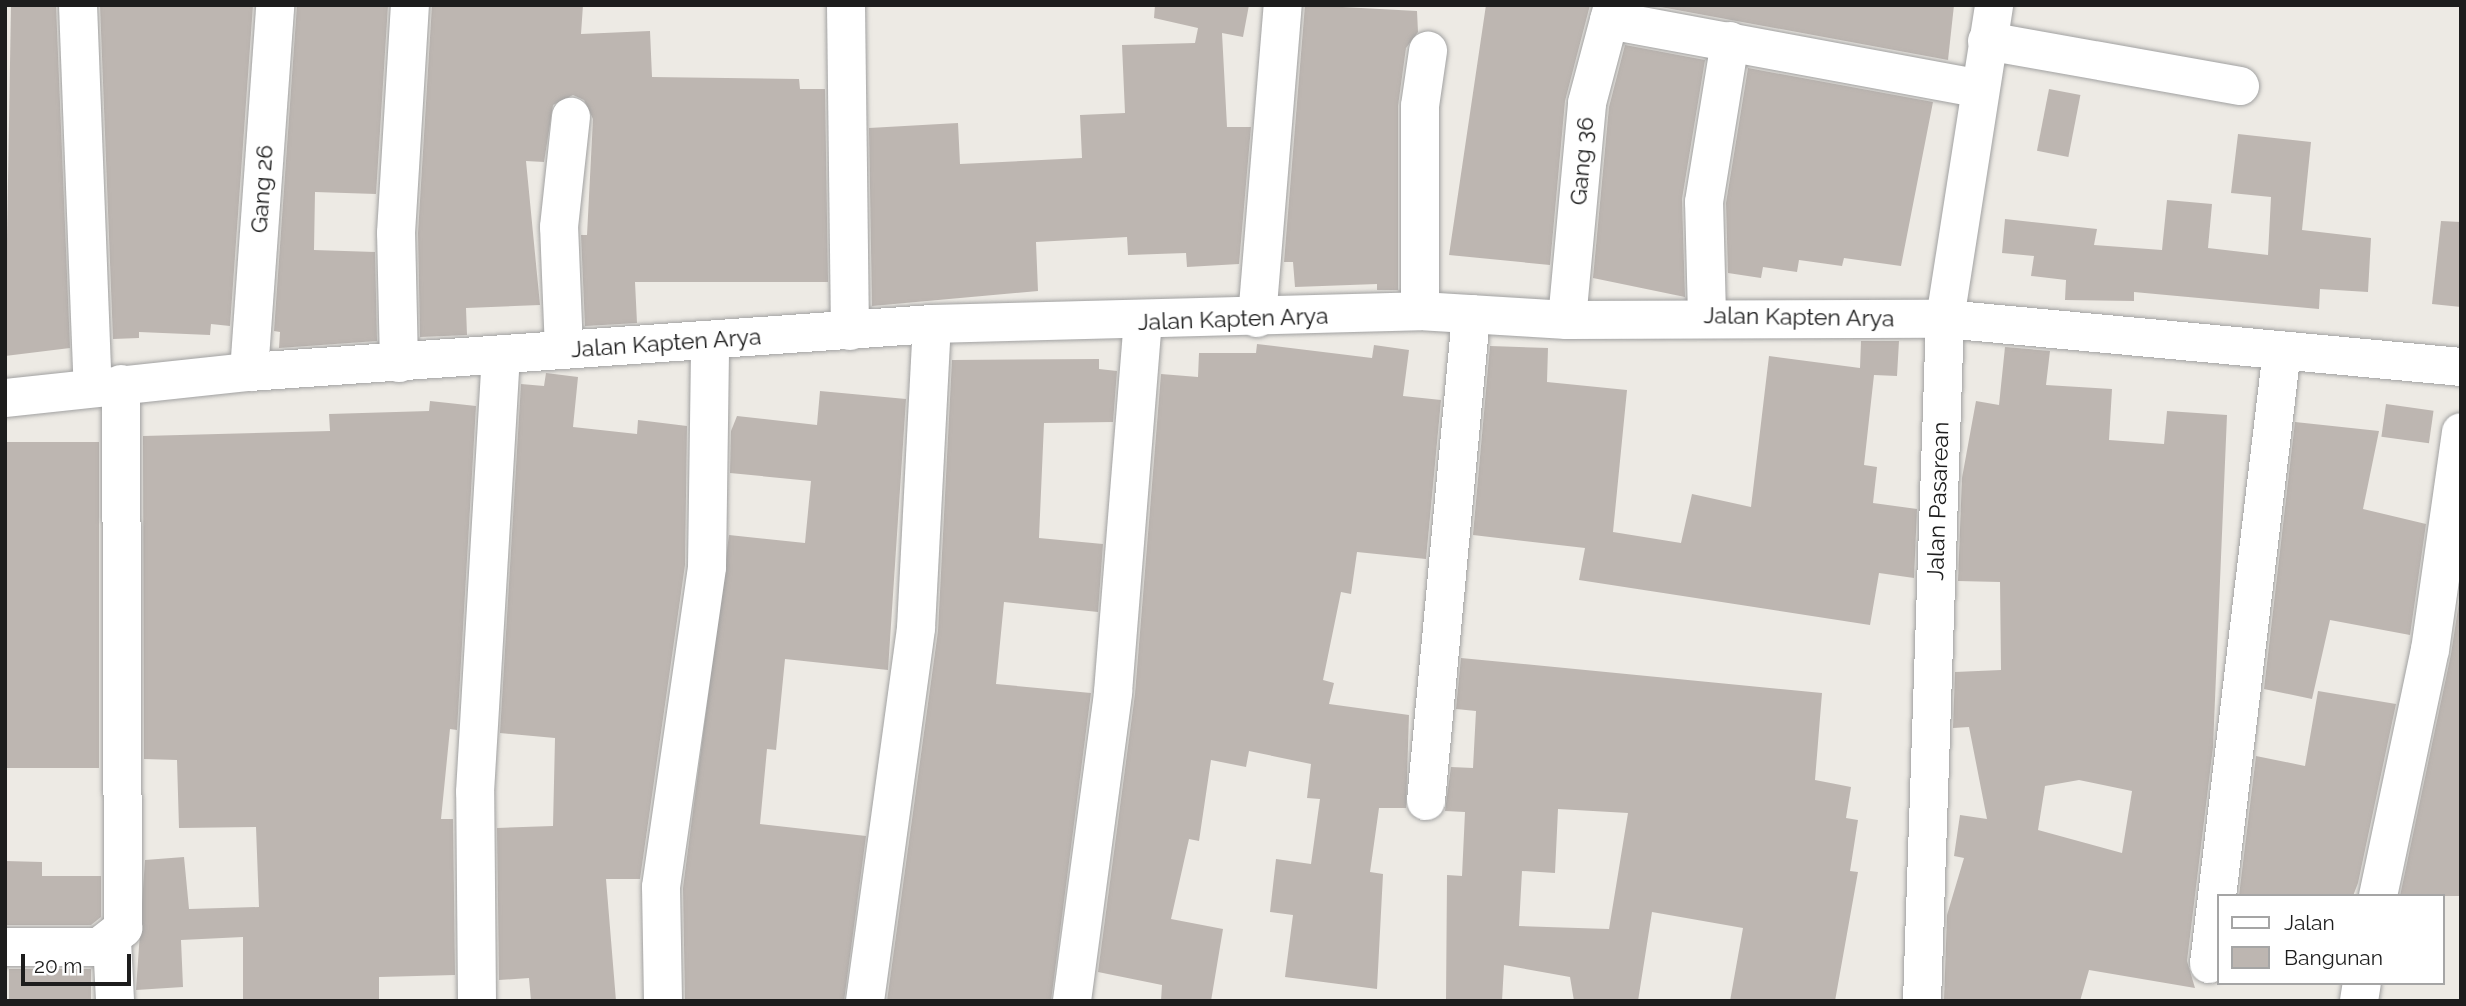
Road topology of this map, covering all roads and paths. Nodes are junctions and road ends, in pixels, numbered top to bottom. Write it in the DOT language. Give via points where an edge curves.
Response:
graph roads {
  1 [pos="78,5"];
  2 [pos="275,5"];
  3 [pos="410,5"];
  4 [pos="846,5"];
  5 [pos="1283,5"];
  6 [pos="1611,12"];
  7 [pos="1990,23"];
  8 [pos="1730,41"];
  9 [pos="1428,51"];
  10 [pos="2240,86"];
  11 [pos="1977,88"];
  12 [pos="571,117"];
  13 [pos="1420,311"];
  14 [pos="1471,314"];
  15 [pos="1707,315"];
  16 [pos="1257,318"];
  17 [pos="1945,319"];
  18 [pos="1567,320"];
  19 [pos="1143,323"];
  20 [pos="932,324"];
  21 [pos="850,331"];
  22 [pos="710,340"];
  23 [pos="564,350"];
  24 [pos="2282,350"];
  25 [pos="501,358"];
  26 [pos="399,363"];
  27 [pos="2461,367"];
  28 [pos="249,372"];
  29 [pos="107,386"];
  30 [pos="5,398"];
  31 [pos="2461,432"];
  32 [pos="1426,801"];
  33 [pos="2378,894"];
  34 [pos="112,941"];
  35 [pos="5,947"];
  36 [pos="2209,964"];
  37 [pos="115,1001"];
  38 [pos="477,1001"];
  39 [pos="663,1001"];
  40 [pos="865,1001"];
  41 [pos="1072,1001"];
  42 [pos="1922,1001"];
  1 -- 29 [label="street"];
  2 -- 28 [label="street, Gang 26"];
  3 -- 26 [label="street" via="396,233"];
  4 -- 21 [label="street"];
  5 -- 16 [label="street"];
  6 -- 8 [label="street"];
  6 -- 18 [label="street, Gang 36" via="1587,103"];
  7 -- 10 [label="street"];
  7 -- 11 [label="street, Jalan Pasarean"];
  8 -- 11 [label="street"];
  8 -- 15 [label="street" via="1704,202"];
  9 -- 13 [label="street" via="1420,118"];
  11 -- 17 [label="street, Jalan Pasarean"];
  12 -- 23 [label="street" via="559,227"];
  13 -- 14 [label="street, Jalan Kapten Arya"];
  13 -- 16 [label="street, Jalan Kapten Arya"];
  14 -- 18 [label="street, Jalan Kapten Arya"];
  14 -- 32 [label="street"];
  15 -- 17 [label="street, Jalan Kapten Arya"];
  15 -- 18 [label="street, Jalan Kapten Arya"];
  16 -- 19 [label="street, Jalan Kapten Arya"];
  17 -- 24 [label="street, Jalan Kapten Arya"];
  17 -- 42 [label="street, Jalan Pasarean"];
  19 -- 20 [label="street, Jalan Kapten Arya"];
  19 -- 41 [label="street" via="1113,692"];
  20 -- 21 [label="street, Jalan Kapten Arya"];
  20 -- 40 [label="street" via="916,628"];
  21 -- 22 [label="street, Jalan Kapten Arya"];
  22 -- 23 [label="street, Jalan Kapten Arya"];
  22 -- 39 [label="street" via="707,567 663,874"];
  23 -- 25 [label="street, Jalan Kapten Arya"];
  24 -- 27 [label="street, Jalan Kapten Arya"];
  24 -- 36 [label="street"];
  25 -- 26 [label="street, Jalan Kapten Arya"];
  25 -- 38 [label="street" via="475,792"];
  26 -- 28 [label="street, Jalan Kapten Arya"];
  28 -- 29 [label="street, Jalan Kapten Arya"];
  29 -- 30 [label="street, Jalan Kapten Arya"];
  29 -- 34 [label="street" via="127,745 123,928"];
  31 -- 33 [label="street" via="2430,650"];
  34 -- 35 [label="street" via="99,947"];
  34 -- 37 [label="street"];
}
